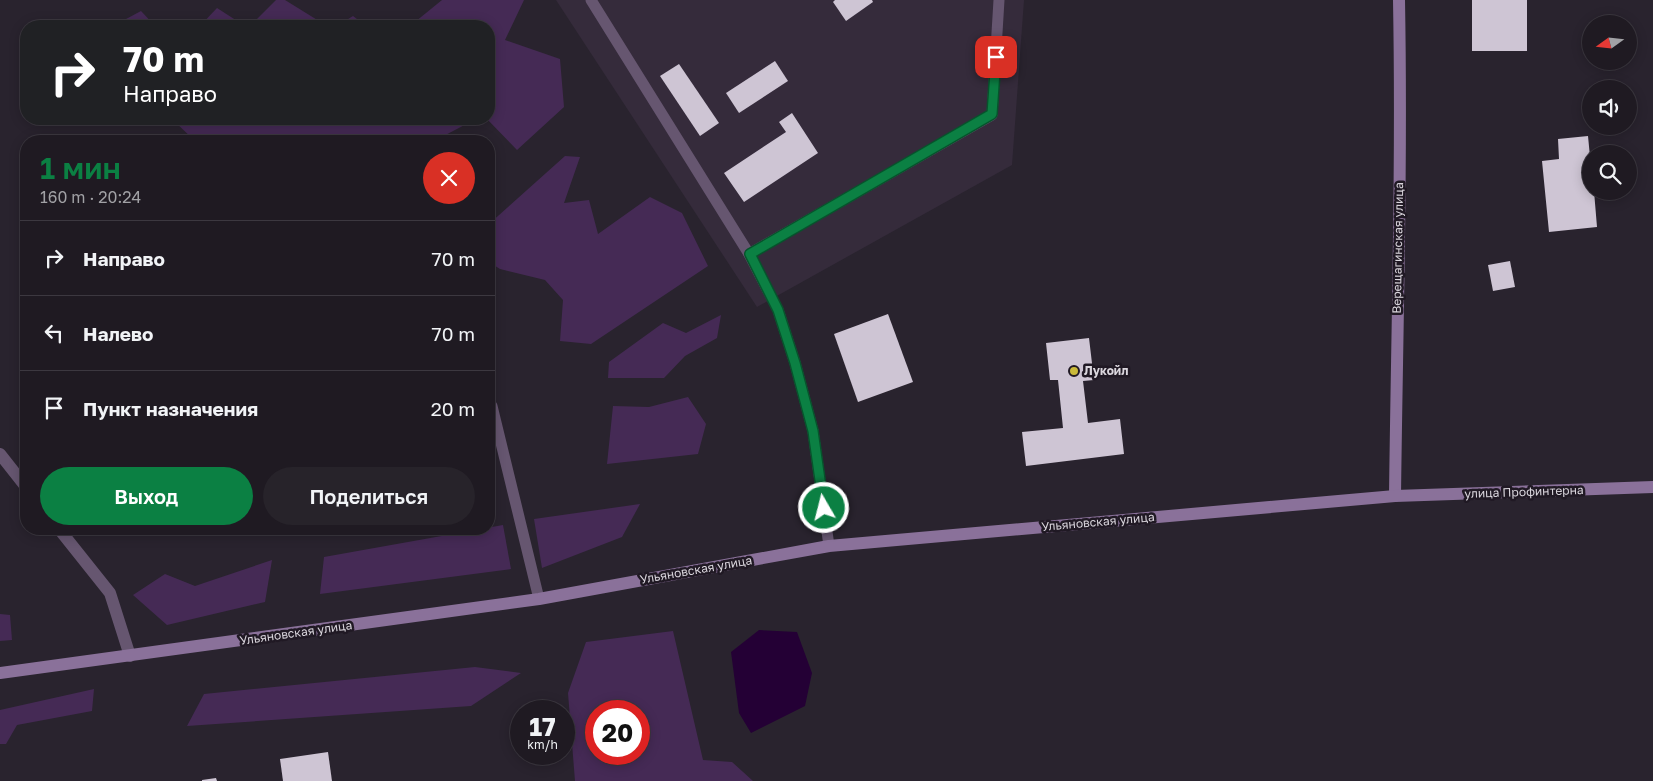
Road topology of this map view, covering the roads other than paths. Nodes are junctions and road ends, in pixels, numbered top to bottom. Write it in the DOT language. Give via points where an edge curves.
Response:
graph roads {
  1 [pos="591,0"];
  2 [pos="999,0"];
  3 [pos="1399,0"];
  4 [pos="750,254"];
  5 [pos="495,418"];
  6 [pos="0,454"];
  7 [pos="20,479"];
  8 [pos="1653,487"];
  9 [pos="1395,496"];
  10 [pos="64,535"];
  11 [pos="829,546"];
  12 [pos="539,599"];
  13 [pos="130,656"];
  14 [pos="0,673"];
  1 -- 4 [label="lane"];
  2 -- 4 [label="lane" via="992,114"];
  3 -- 9 [label="main road, Верещагинская улица" via="1401,111"];
  4 -- 11 [label="lane" via="778,310 795,363 813,431"];
  5 -- 12 [label="lane"];
  6 -- 7 [label="street"];
  8 -- 9 [label="main road, улица Профинтерна"];
  9 -- 11 [label="main road, Ульяновская улица"];
  10 -- 13 [label="street" via="110,593"];
  11 -- 12 [label="main road, Ульяновская улица"];
  12 -- 13 [label="main road, Ульяновская улица"];
  13 -- 14 [label="main road, Ульяновская улица"];
}
